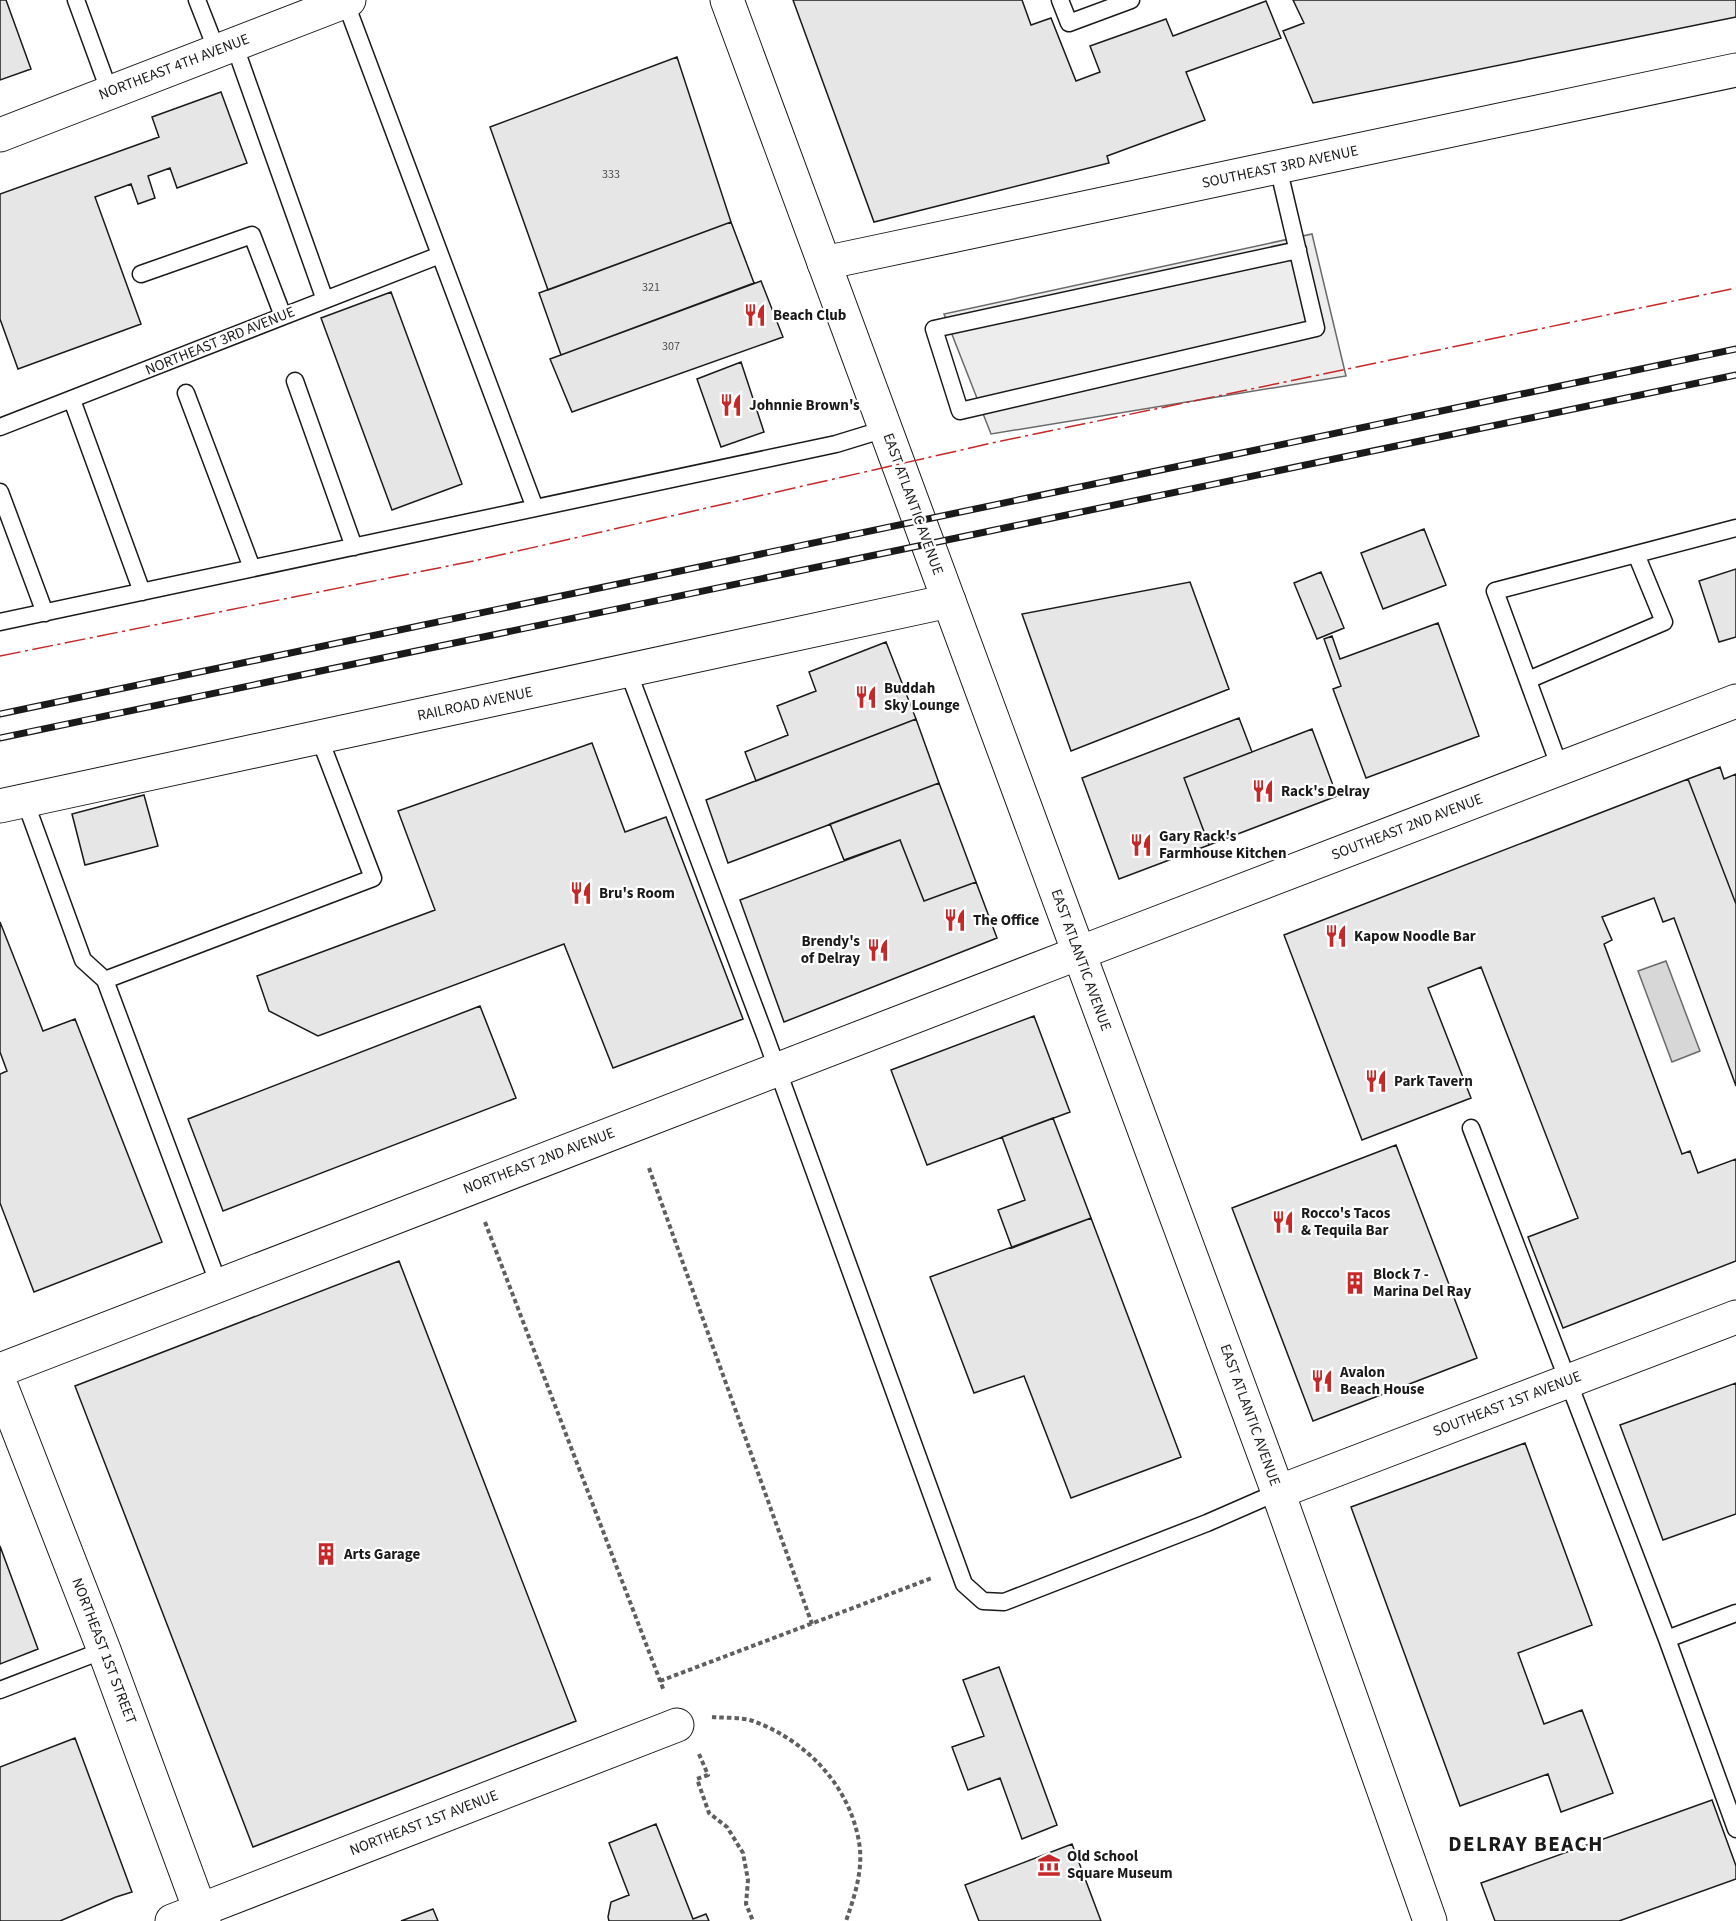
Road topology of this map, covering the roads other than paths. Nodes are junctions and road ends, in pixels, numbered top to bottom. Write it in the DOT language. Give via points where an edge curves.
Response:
graph roads {
  1 [pos="76,0"];
  2 [pos="197,0"];
  3 [pos="727,0"];
  4 [pos="1060,0"];
  5 [pos="1131,0"];
  6 [pos="347,1"];
  7 [pos="225,48"];
  8 [pos="1736,70"];
  9 [pos="110,93"];
  10 [pos="0,135"];
  11 [pos="1278,167"];
  12 [pos="1298,250"];
  13 [pos="441,255"];
  14 [pos="824,263"];
  15 [pos="141,274"];
  16 [pos="325,300"];
  17 [pos="284,316"];
  18 [pos="295,381"];
  19 [pos="186,393"];
  20 [pos="72,400"];
  21 [pos="0,427"];
  22 [pos="885,429"];
  23 [pos="0,492"];
  24 [pos="535,508"];
  25 [pos="1736,528"];
  26 [pos="354,547"];
  27 [pos="1636,554"];
  28 [pos="252,568"];
  29 [pos="142,592"];
  30 [pos="950,601"];
  31 [pos="45,613"];
  32 [pos="0,622"];
  33 [pos="628,671"];
  34 [pos="1528,680"];
  35 [pos="1736,700"];
  36 [pos="319,737"];
  37 [pos="1560,768"];
  38 [pos="12,804"];
  39 [pos="1079,953"];
  40 [pos="105,980"];
  41 [pos="777,1069"];
  42 [pos="1471,1128"];
  43 [pos="219,1285"];
  44 [pos="1736,1317"];
  45 [pos="0,1370"];
  46 [pos="1568,1381"];
  47 [pos="0,1383"];
  48 [pos="1278,1492"];
  49 [pos="1736,1613"];
  50 [pos="1667,1639"];
  51 [pos="104,1650"];
  52 [pos="0,1690"];
  53 [pos="677,1725"];
  54 [pos="1736,1828"];
  55 [pos="192,1917"];
  56 [pos="1430,1921"];
  1 -- 9 [label="lane"];
  2 -- 7 [label="lane"];
  3 -- 14 [label="street, EAST ATLANTIC AVENUE"];
  4 -- 5 [label="lane" via="1069,23"];
  6 -- 7 [label="street, NORTHEAST 4TH AVENUE"];
  6 -- 13 [label="lane"];
  7 -- 9 [label="street, NORTHEAST 4TH AVENUE"];
  7 -- 16 [label="lane"];
  8 -- 11 [label="street, SOUTHEAST 3RD AVENUE"];
  9 -- 10 [label="street, NORTHEAST 4TH AVENUE"];
  11 -- 12 [label="lane"];
  11 -- 14 [label="street, SOUTHEAST 3RD AVENUE"];
  12 -- 12 [label="lane" via="934,329 960,411 1316,328"];
  13 -- 16 [label="lane, NORTHEAST 3RD AVENUE"];
  13 -- 24 [label="lane"];
  14 -- 22 [label="street, EAST ATLANTIC AVENUE"];
  15 -- 17 [label="lane" via="252,235"];
  16 -- 17 [label="lane, NORTHEAST 3RD AVENUE"];
  17 -- 20 [label="lane, NORTHEAST 3RD AVENUE"];
  18 -- 26 [label="lane"];
  19 -- 28 [label="lane"];
  20 -- 21 [label="lane, NORTHEAST 3RD AVENUE"];
  20 -- 29 [label="lane"];
  22 -- 24 [label="lane" via="836,444"];
  22 -- 30 [label="street, EAST ATLANTIC AVENUE"];
  23 -- 31 [label="lane"];
  24 -- 26 [label="lane"];
  25 -- 27 [label="lane"];
  26 -- 28 [label="lane"];
  27 -- 34 [label="lane" via="1664,622"];
  27 -- 34 [label="lane" via="1495,591"];
  28 -- 29 [label="lane"];
  29 -- 31 [label="lane"];
  30 -- 33 [label="street, RAILROAD AVENUE"];
  30 -- 39 [label="street, EAST ATLANTIC AVENUE"];
  31 -- 32 [label="lane"];
  33 -- 36 [label="street, RAILROAD AVENUE"];
  33 -- 41 [label="lane"];
  34 -- 37 [label="lane"];
  35 -- 37 [label="street, SOUTHEAST 2ND AVENUE"];
  36 -- 38 [label="street, RAILROAD AVENUE"];
  36 -- 40 [label="lane" via="373,878"];
  37 -- 39 [label="street, SOUTHEAST 2ND AVENUE"];
  38 -- 40 [label="lane" via="83,960"];
  39 -- 41 [label="street, NORTHEAST 2ND AVENUE"];
  39 -- 48 [label="street, EAST ATLANTIC AVENUE"];
  40 -- 43 [label="lane"];
  41 -- 43 [label="street, NORTHEAST 2ND AVENUE"];
  41 -- 48 [label="lane" via="964,1584 983,1601 1004,1602"];
  42 -- 46 [label="lane"];
  43 -- 45 [label="street, NORTHEAST 2ND AVENUE"];
  44 -- 46 [label="street, SOUTHEAST 1ST AVENUE"];
  46 -- 48 [label="street, SOUTHEAST 1ST AVENUE"];
  46 -- 50 [label="lane"];
  47 -- 51 [label="street, NORTHEAST 1ST STREET"];
  48 -- 56 [label="street, EAST ATLANTIC AVENUE"];
  49 -- 50 [label="lane"];
  50 -- 54 [label="lane"];
  51 -- 52 [label="lane"];
  51 -- 55 [label="street, NORTHEAST 1ST STREET"];
  53 -- 55 [label="street, NORTHEAST 1ST AVENUE"];
}
